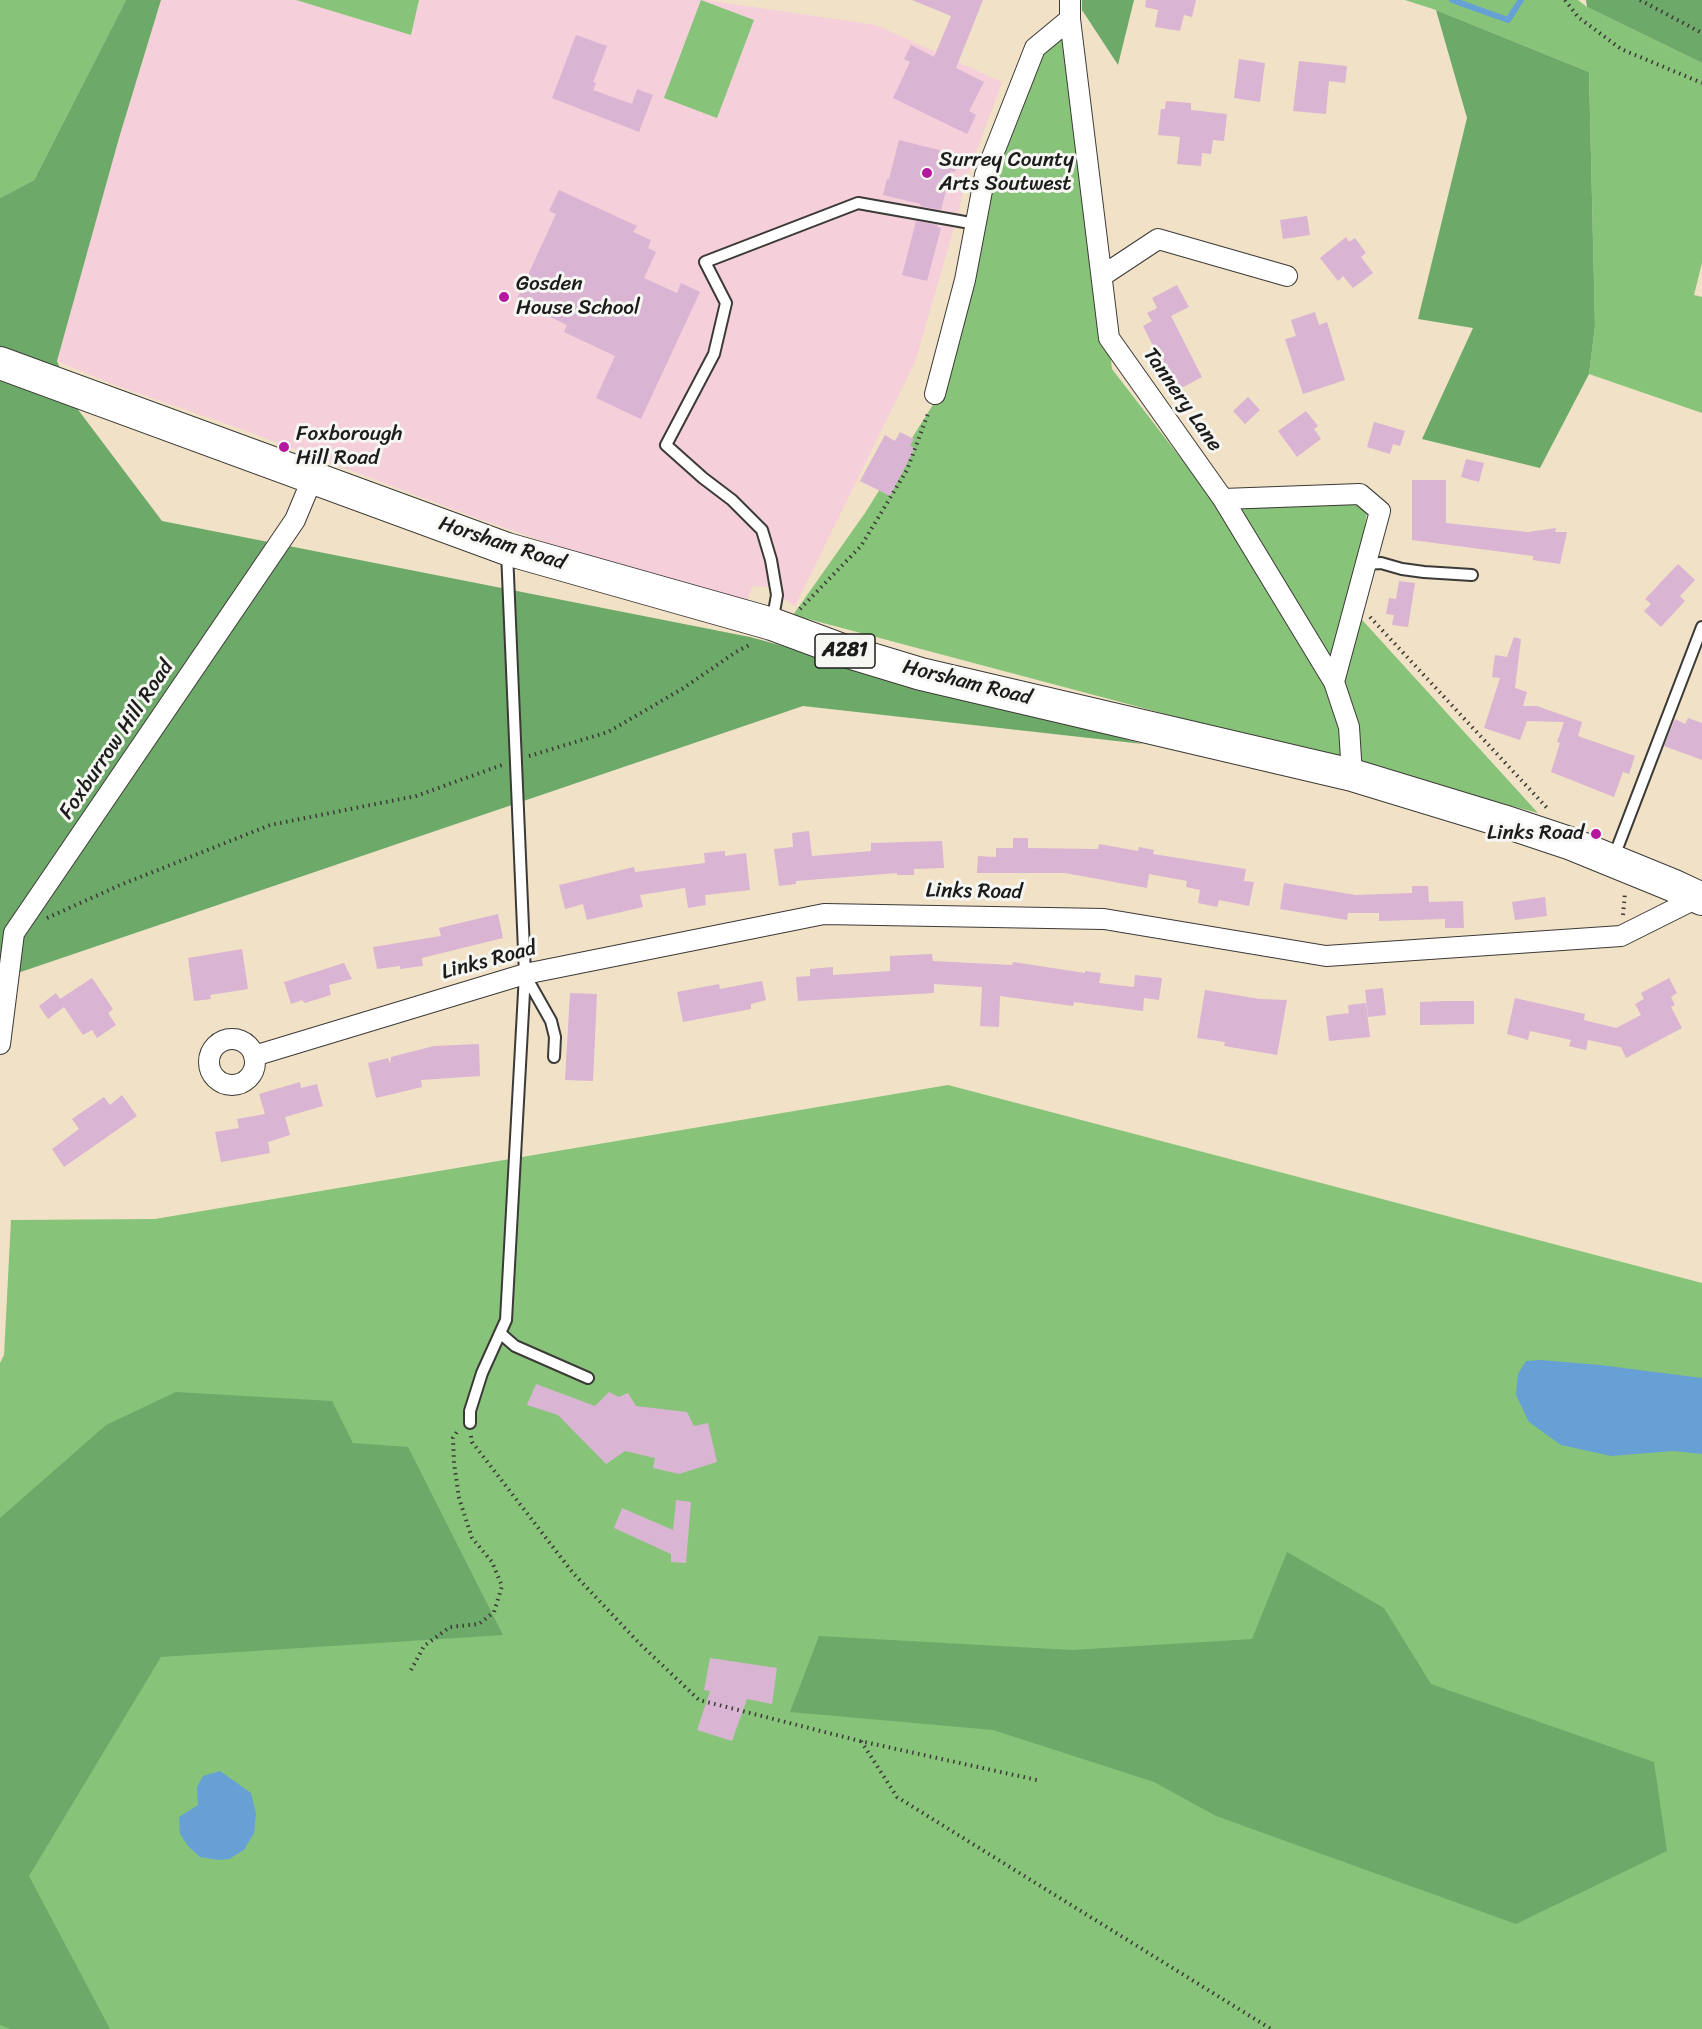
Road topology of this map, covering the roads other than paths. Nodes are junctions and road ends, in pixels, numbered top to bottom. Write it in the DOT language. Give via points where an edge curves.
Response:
graph roads {
  1 [pos="1070,9"];
  2 [pos="976,224"];
  3 [pos="1102,276"];
  4 [pos="1287,276"];
  5 [pos="0,363"];
  6 [pos="935,394"];
  7 [pos="313,477"];
  8 [pos="1223,499"];
  9 [pos="507,549"];
  10 [pos="1366,564"];
  11 [pos="1472,575"];
  12 [pos="777,626"];
  13 [pos="1702,627"];
  14 [pos="1334,682"];
  15 [pos="1352,775"];
  16 [pos="1619,873"];
  17 [pos="1700,898"];
  18 [pos="525,974"];
  19 [pos="0,1044"];
  20 [pos="254,1056"];
  21 [pos="554,1057"];
  22 [pos="500,1333"];
  23 [pos="588,1378"];
  24 [pos="470,1424"];
  1 -- 2 [label="street, Tannery Lane" via="1035,48 985,175"];
  1 -- 3 [label="street, Tannery Lane"];
  2 -- 6 [label="street, Tannery Lane"];
  2 -- 12 [label="lane" via="858,203 705,262 726,303 714,354 666,445 762,530 777,595"];
  3 -- 4 [label="street" via="1158,239"];
  3 -- 8 [label="street, Tannery Lane" via="1109,338"];
  5 -- 7 [label="main road, Horsham Road / A281"];
  7 -- 9 [label="main road, Horsham Road / A281"];
  7 -- 19 [label="street, Foxburrow Hill Road" via="295,520 14,933"];
  8 -- 10 [label="street" via="1360,494 1380,511"];
  8 -- 14 [label="street, Tannery Lane"];
  9 -- 12 [label="main road, Horsham Road / A281"];
  9 -- 18 [label="lane"];
  10 -- 11 [label="lane"];
  10 -- 14 [label="street"];
  12 -- 15 [label="main road, Horsham Road / A281" via="921,674"];
  13 -- 16 [label="lane"];
  14 -- 15 [label="street, Tannery Lane" via="1349,727"];
  15 -- 16 [label="main road, Horsham Road / A281" via="1569,843"];
  16 -- 17 [label="main road, Horsham Road / A281" via="1672,885"];
  17 -- 18 [label="street, Links Road" via="1621,936 1326,957 1104,919 825,914"];
  18 -- 20 [label="street, Links Road"];
  18 -- 21 [label="lane" via="551,1021"];
  18 -- 22 [label="lane" via="506,1320"];
  22 -- 23 [label="lane" via="515,1346"];
  22 -- 24 [label="lane" via="482,1373"];
}
